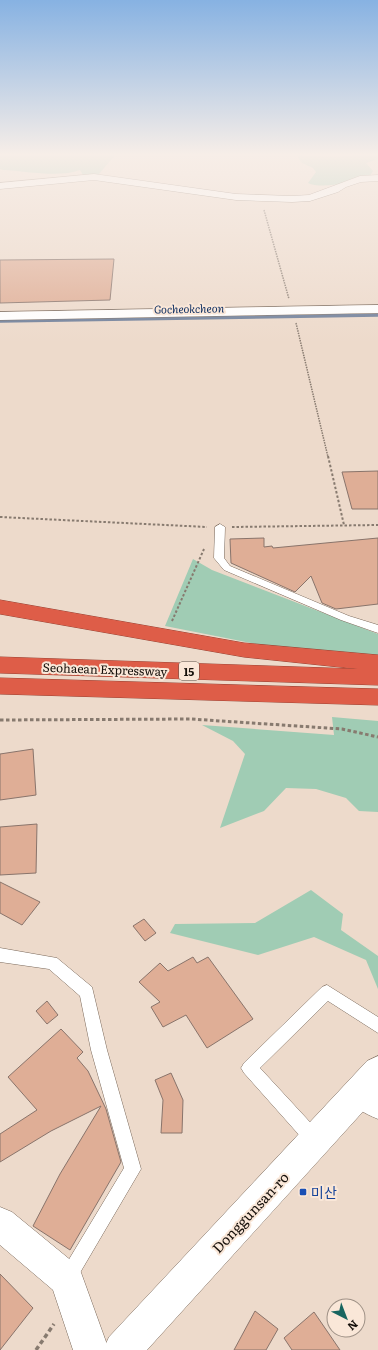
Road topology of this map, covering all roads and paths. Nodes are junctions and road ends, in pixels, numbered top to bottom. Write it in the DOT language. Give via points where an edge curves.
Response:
graph roads {
  1 [pos="266,217"];
  2 [pos="378,310"];
  3 [pos="0,316"];
  4 [pos="294,316"];
  5 [pos="0,517"];
  6 [pos="344,525"];
  7 [pos="378,525"];
  8 [pos="206,527"];
  9 [pos="220,527"];
  10 [pos="206,533"];
  11 [pos="206,546"];
  12 [pos="0,607"];
  13 [pos="172,622"];
  14 [pos="378,629"];
  15 [pos="378,663"];
  16 [pos="0,666"];
  17 [pos="378,677"];
  18 [pos="0,686"];
  19 [pos="378,697"];
  20 [pos="0,720"];
  21 [pos="378,737"];
  22 [pos="0,955"];
  23 [pos="378,1026"];
  24 [pos="372,1089"];
  25 [pos="316,1141"];
  26 [pos="0,1224"];
  27 [pos="67,1279"];
  28 [pos="91,1350"];
  29 [pos="122,1350"];
  1 -- 4 [label="path"];
  2 -- 4 [label="street"];
  3 -- 4 [label="street"];
  4 -- 6 [label="path"];
  5 -- 8 [label="path"];
  6 -- 7 [label="path"];
  6 -- 9 [label="path"];
  8 -- 9 [label="path"];
  8 -- 10 [label="path"];
  9 -- 14 [label="lane" via="219,558 227,568 345,618"];
  11 -- 13 [label="path"];
  12 -- 15 [label="highway" via="244,650"];
  16 -- 17 [label="highway, Seohaean Expressway / 15"];
  18 -- 19 [label="highway, Seohaean Expressway / 15"];
  20 -- 21 [label="path" via="191,719 342,729"];
  22 -- 27 [label="lane" via="52,963 87,992 99,1050 133,1169"];
  23 -- 25 [label="lane" via="327,992 249,1068"];
  24 -- 25 [label="street, Donggunsan-ro"];
  25 -- 29 [label="street, Donggunsan-ro"];
  26 -- 27 [label="street"];
  27 -- 28 [label="street"];
}
